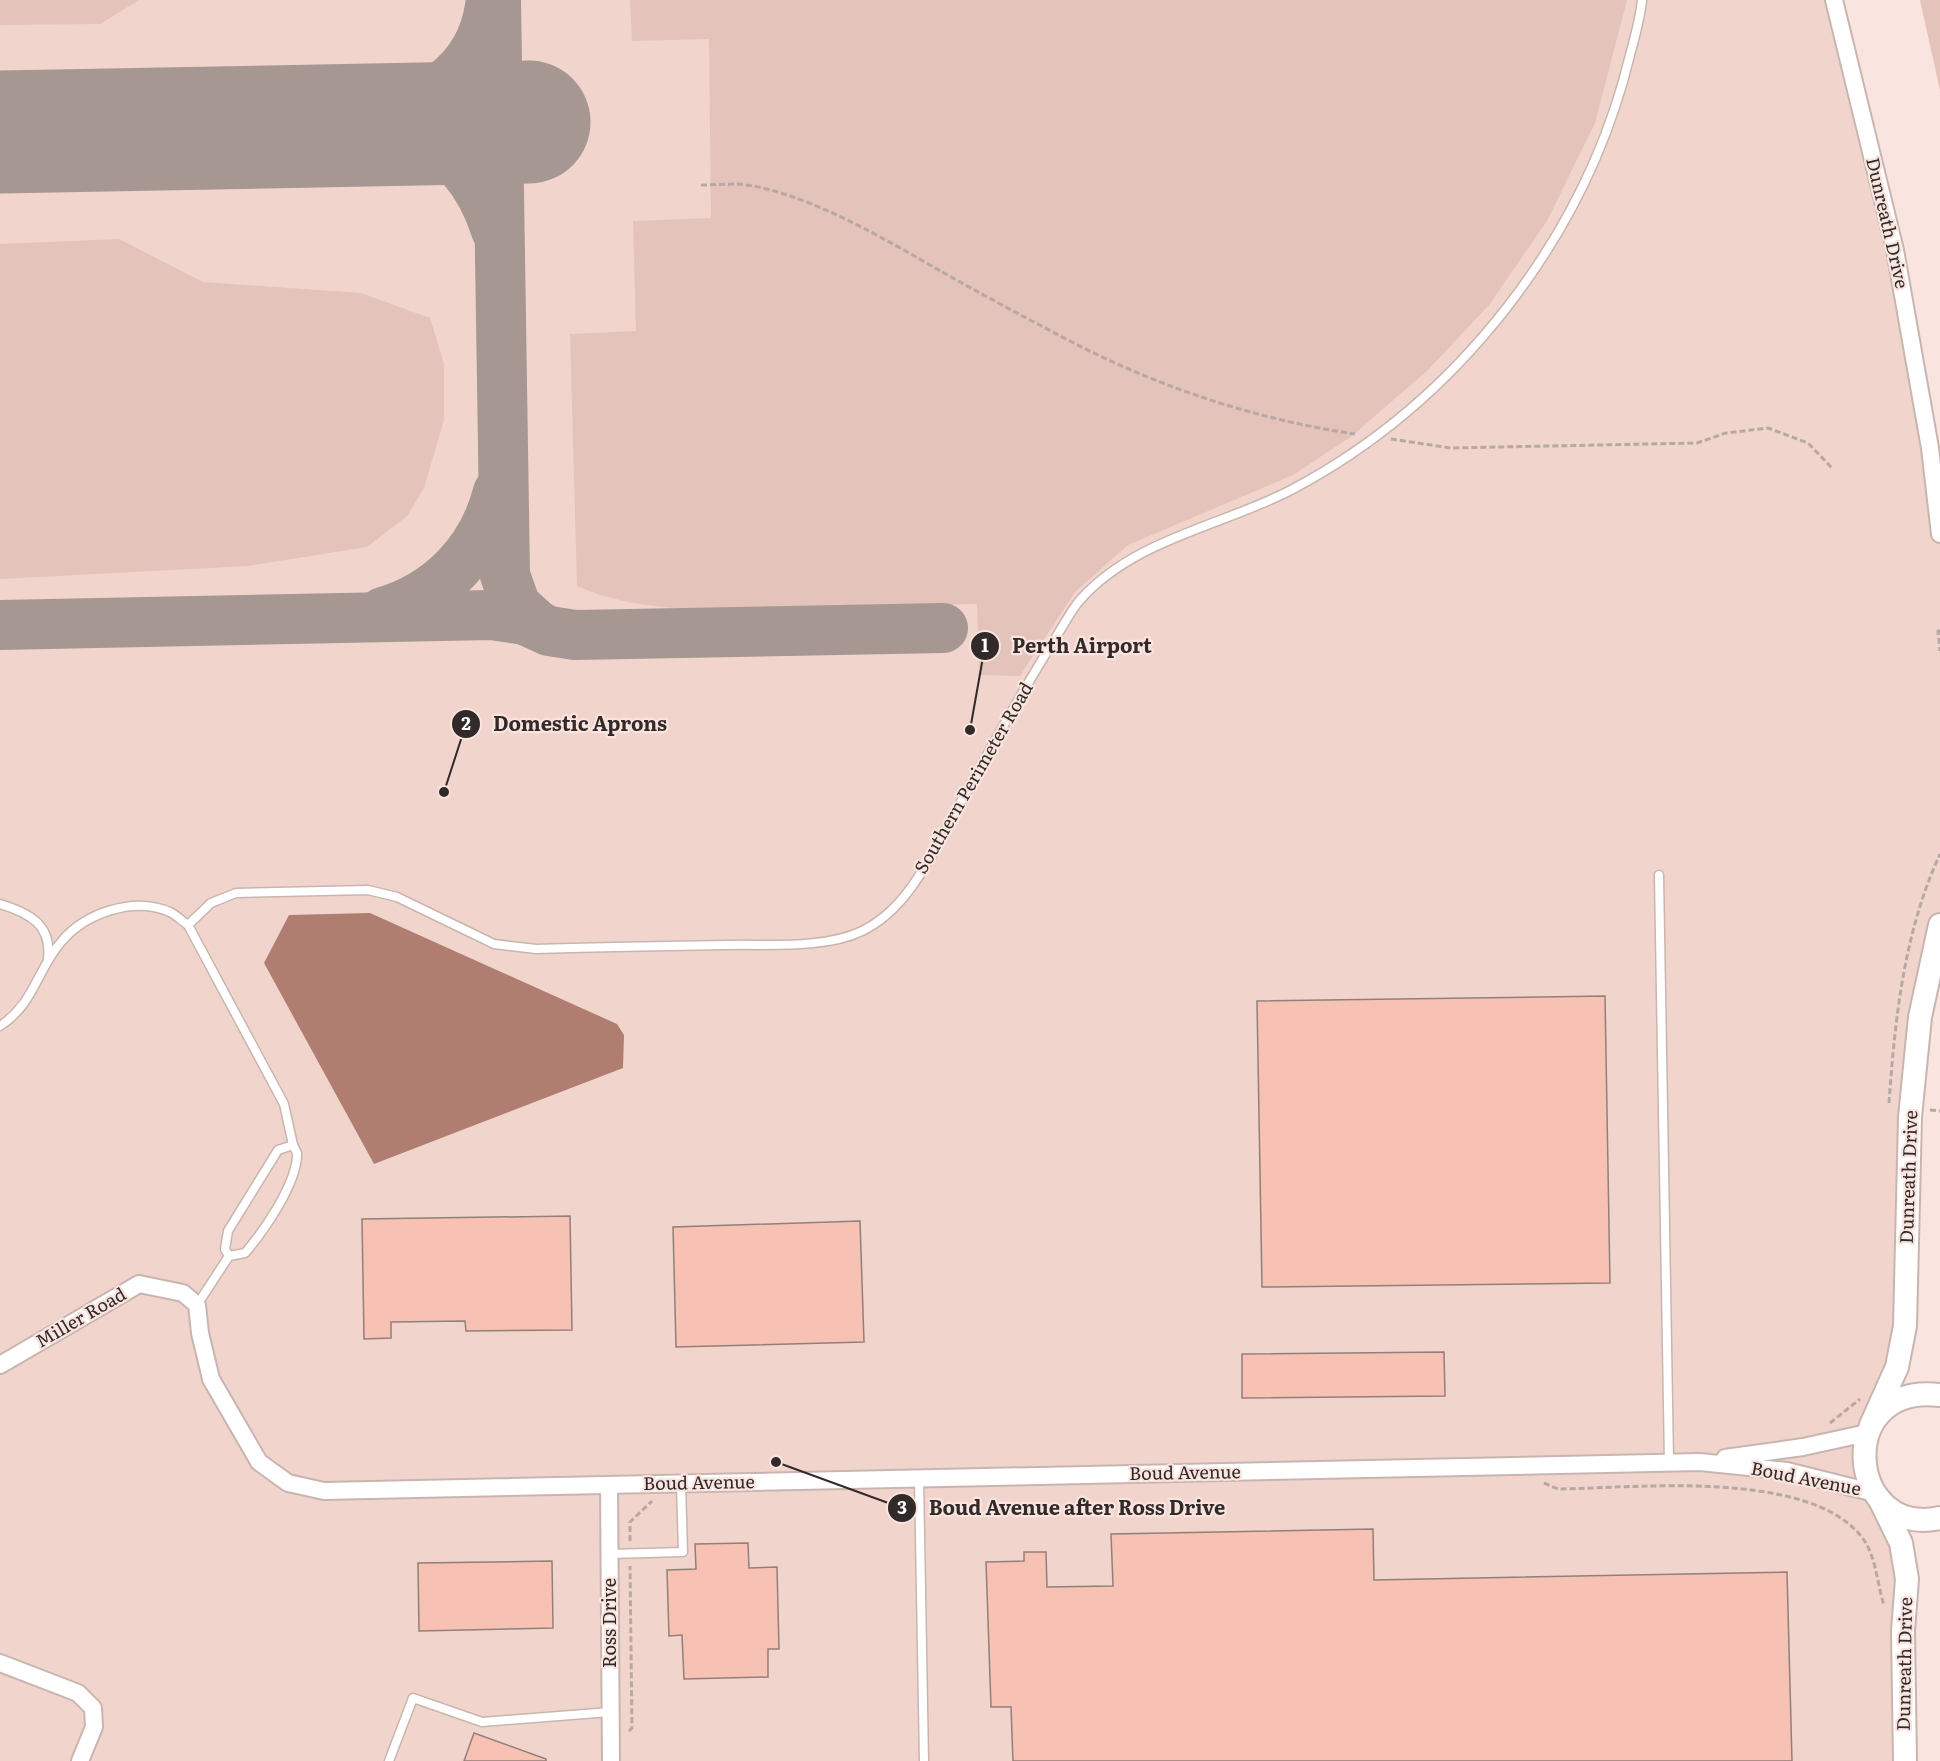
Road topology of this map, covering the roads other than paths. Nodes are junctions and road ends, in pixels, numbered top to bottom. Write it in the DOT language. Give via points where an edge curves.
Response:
graph roads {
  1 [pos="1642,0"];
  2 [pos="1834,0"];
  3 [pos="1930,448"];
  4 [pos="1940,483"];
  5 [pos="1940,534"];
  6 [pos="1659,875"];
  7 [pos="0,904"];
  8 [pos="188,925"];
  9 [pos="1940,925"];
  10 [pos="48,963"];
  11 [pos="0,1026"];
  12 [pos="293,1145"];
  13 [pos="229,1257"];
  14 [pos="196,1305"];
  15 [pos="0,1365"];
  16 [pos="1940,1395"];
  17 [pos="1869,1429"];
  18 [pos="1669,1462"];
  19 [pos="1700,1462"];
  20 [pos="919,1479"];
  21 [pos="609,1485"];
  22 [pos="682,1492"];
  23 [pos="1877,1497"];
  24 [pos="1940,1518"];
  25 [pos="610,1554"];
  26 [pos="0,1663"];
  27 [pos="610,1712"];
  28 [pos="611,1754"];
  29 [pos="80,1761"];
  30 [pos="389,1761"];
  31 [pos="924,1761"];
  32 [pos="1905,1761"];
  1 -- 8 [label="lane, Southern Perimeter Road" via="1621,92 1579,193 1549,247 1494,323 1448,374 1373,437 1291,490 1128,560 1080,600 1036,669 923,870 898,906 862,931 815,943 536,949 494,944 398,897 368,890 236,893 210,903"];
  2 -- 3 [label="street, Dunreath Drive" via="1895,250"];
  3 -- 4 [label="street, Dunreath Drive"];
  3 -- 5 [label="street, Dunreath Drive"];
  6 -- 18 [label="lane"];
  7 -- 10 [label="lane" via="30,916 44,928 50,945"];
  8 -- 10 [label="lane" via="162,909 125,906 80,926 61,942"];
  8 -- 12 [label="lane" via="284,1104"];
  9 -- 17 [label="main road, Dunreath Drive" via="1920,1017 1910,1117 1905,1326 1897,1367"];
  10 -- 11 [label="lane" via="25,1004"];
  12 -- 13 [label="lane" via="279,1150 228,1231 225,1249"];
  12 -- 13 [label="lane" via="297,1153 294,1169 266,1225 245,1253"];
  13 -- 14 [label="lane"];
  14 -- 15 [label="street, Miller Road" via="183,1293 139,1284"];
  14 -- 21 [label="street, Boud Avenue" via="211,1379 259,1462 288,1483 324,1491"];
  16 -- 17 [label="main road" via="1902,1397 1884,1409"];
  17 -- 19 [label="street, Boud Avenue" via="1803,1447"];
  17 -- 23 [label="main road, Dunreath Drive" via="1863,1464"];
  18 -- 19 [label="street, Boud Avenue"];
  18 -- 20 [label="street, Boud Avenue"];
  19 -- 23 [label="street, Boud Avenue" via="1787,1471"];
  20 -- 22 [label="street, Boud Avenue"];
  20 -- 31 [label="lane"];
  21 -- 22 [label="street, Boud Avenue"];
  21 -- 25 [label="street, Ross Drive"];
  22 -- 25 [label="lane" via="684,1552"];
  23 -- 24 [label="main road" via="1897,1513 1917,1520"];
  23 -- 32 [label="main road, Dunreath Drive" via="1901,1543 1907,1579 1903,1631"];
  25 -- 27 [label="street, Ross Drive"];
  26 -- 29 [label="street" via="78,1693 93,1708 94,1727"];
  27 -- 28 [label="street, Ross Drive"];
  27 -- 30 [label="lane" via="482,1722 413,1698"];
}
